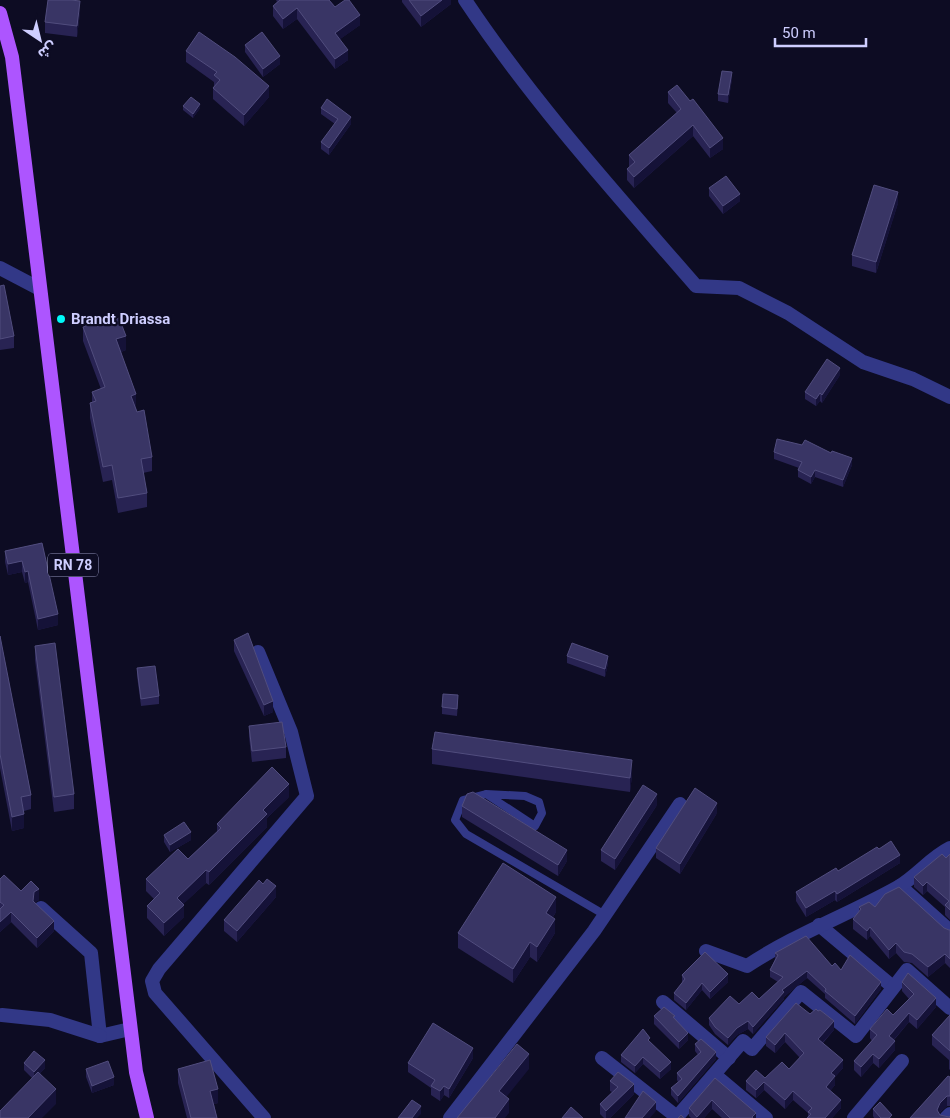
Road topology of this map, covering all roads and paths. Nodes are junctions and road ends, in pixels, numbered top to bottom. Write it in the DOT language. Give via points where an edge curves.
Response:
graph roads {
  1 [pos="465,0"];
  2 [pos="0,13"];
  3 [pos="0,268"];
  4 [pos="40,289"];
  5 [pos="950,397"];
  6 [pos="258,652"];
  7 [pos="486,794"];
  8 [pos="680,804"];
  9 [pos="950,848"];
  10 [pos="900,886"];
  11 [pos="41,908"];
  12 [pos="605,915"];
  13 [pos="819,925"];
  14 [pos="950,931"];
  15 [pos="706,951"];
  16 [pos="893,987"];
  17 [pos="663,1002"];
  18 [pos="950,1008"];
  19 [pos="2,1015"];
  20 [pos="130,1029"];
  21 [pos="100,1036"];
  22 [pos="602,1058"];
  23 [pos="729,1058"];
  24 [pos="902,1061"];
  25 [pos="715,1075"];
  26 [pos="950,1114"];
  27 [pos="677,1117"];
  28 [pos="147,1118"];
  29 [pos="264,1118"];
  30 [pos="450,1118"];
  31 [pos="766,1118"];
  32 [pos="854,1118"];
  33 [pos="946,1118"];
  1 -- 5 [label="street" via="515,69 618,197 696,286 739,288 788,313 863,362 913,379"];
  2 -- 4 [label="main road, RN 78" via="12,58"];
  3 -- 4 [label="street"];
  4 -- 20 [label="main road, RN 78"];
  6 -- 29 [label="street" via="291,732 307,796 152,981 155,993"];
  7 -- 7 [label="lane" via="535,826 542,814 539,802 525,796"];
  7 -- 12 [label="lane" via="463,800 455,820 466,834"];
  8 -- 12 [label="street"];
  9 -- 10 [label="street" via="936,855"];
  10 -- 13 [label="street"];
  10 -- 14 [label="street"];
  11 -- 21 [label="street" via="91,953"];
  12 -- 30 [label="street"];
  13 -- 15 [label="street" via="747,966"];
  13 -- 16 [label="street"];
  16 -- 18 [label="street" via="906,970"];
  16 -- 23 [label="street" via="856,1036 801,992 752,1048 743,1041"];
  17 -- 23 [label="street"];
  19 -- 21 [label="street" via="50,1020"];
  20 -- 21 [label="street"];
  20 -- 28 [label="main road, RN 78"];
  22 -- 27 [label="street"];
  23 -- 25 [label="street"];
  24 -- 32 [label="street"];
  25 -- 27 [label="street"];
  25 -- 31 [label="street"];
  26 -- 33 [label="street"];
}
